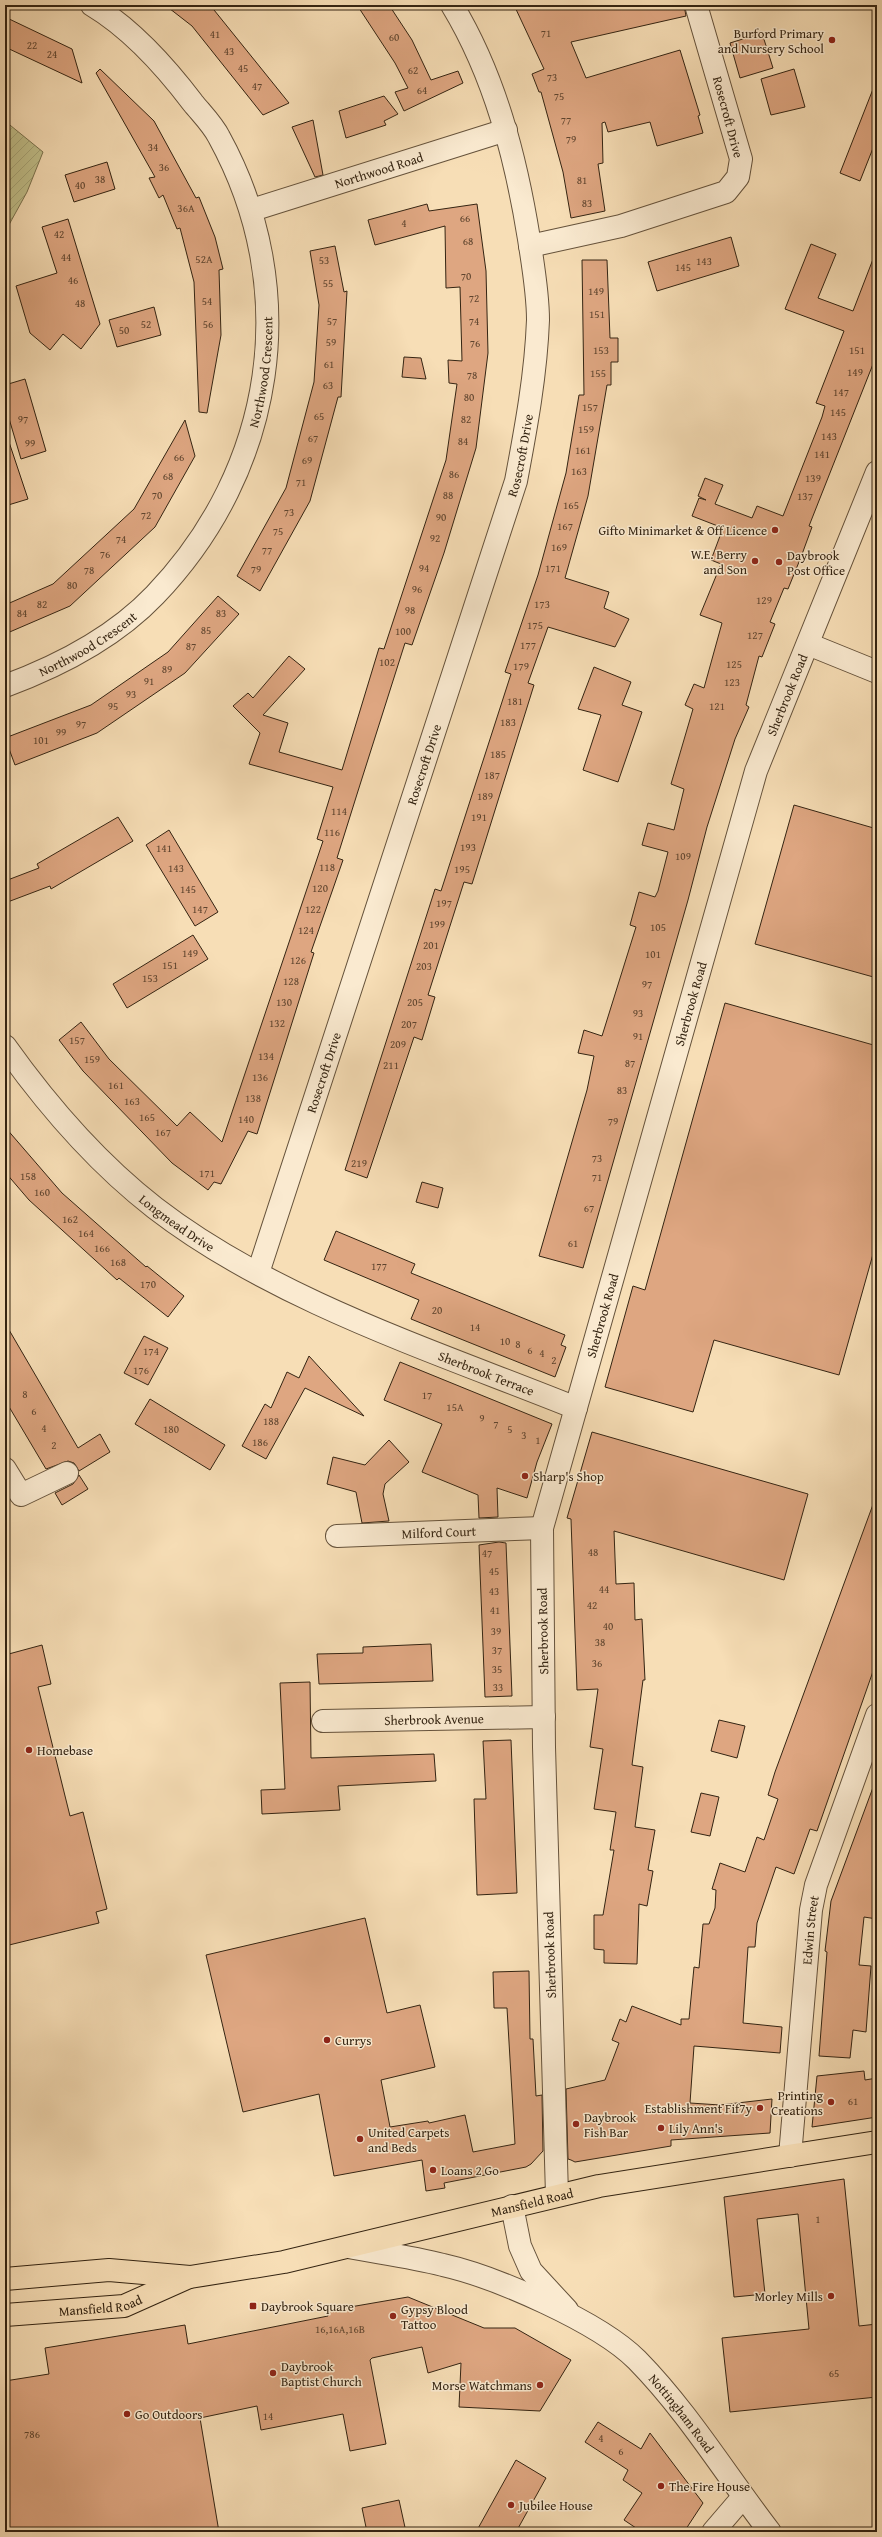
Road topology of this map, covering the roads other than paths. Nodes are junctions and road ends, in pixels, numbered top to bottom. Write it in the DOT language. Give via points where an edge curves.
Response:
graph roads {
  1 [pos="92,5"];
  2 [pos="452,5"];
  3 [pos="696,5"];
  4 [pos="506,130"];
  5 [pos="252,210"];
  6 [pos="530,246"];
  7 [pos="877,472"];
  8 [pos="808,644"];
  9 [pos="877,672"];
  10 [pos="5,686"];
  11 [pos="5,1046"];
  12 [pos="258,1273"];
  13 [pos="397,1336"];
  14 [pos="576,1408"];
  15 [pos="5,1469"];
  16 [pos="67,1473"];
  17 [pos="542,1528"];
  18 [pos="337,1536"];
  19 [pos="877,1715"];
  20 [pos="544,1717"];
  21 [pos="323,1721"];
  22 [pos="877,2142"];
  23 [pos="790,2156"];
  24 [pos="557,2195"];
  25 [pos="512,2206"];
  26 [pos="348,2247"];
  27 [pos="190,2277"];
  28 [pos="5,2279"];
  29 [pos="5,2315"];
  30 [pos="572,2316"];
  31 [pos="743,2497"];
  32 [pos="713,2532"];
  33 [pos="770,2532"];
  1 -- 5 [label="street, Northwood Crescent" via="116,19 174,77 219,136"];
  2 -- 4 [label="street, Rosecroft Drive" via="476,52"];
  3 -- 6 [label="street, Rosecroft Drive" via="741,159 738,177 726,192 621,226"];
  4 -- 5 [label="street, Northwood Road"];
  4 -- 6 [label="street, Rosecroft Drive"];
  5 -- 10 [label="street, Northwood Crescent" via="264,266 267,330 263,388 248,447 229,492 181,565 154,596 80,652 42,672"];
  6 -- 12 [label="street, Rosecroft Drive" via="538,319 530,407 516,481"];
  7 -- 8 [label="street, Sherbrook Road"];
  8 -- 9 [label="street"];
  8 -- 14 [label="street, Sherbrook Road" via="756,771"];
  11 -- 12 [label="street, Longmead Drive" via="54,1109 98,1158 155,1208"];
  12 -- 13 [label="street, Longmead Drive" via="322,1306"];
  13 -- 14 [label="street, Sherbrook Terrace"];
  14 -- 17 [label="street, Sherbrook Road"];
  15 -- 16 [label="street" via="21,1495"];
  17 -- 18 [label="street, Milford Court"];
  17 -- 20 [label="street, Sherbrook Road"];
  19 -- 23 [label="street, Edwin Street" via="816,1885 811,1910"];
  20 -- 21 [label="street, Sherbrook Avenue"];
  20 -- 24 [label="street, Sherbrook Road"];
  22 -- 23 [label="highway, Mansfield Road"];
  23 -- 24 [label="highway, Mansfield Road"];
  24 -- 25 [label="highway, Mansfield Road"];
  25 -- 26 [label="highway, Mansfield Road"];
  25 -- 30 [label="street, Nottingham Road" via="520,2246 531,2271"];
  26 -- 27 [label="highway, Mansfield Road" via="284,2262"];
  26 -- 30 [label="street, Nottingham Road" via="444,2265 487,2279"];
  27 -- 28 [label="highway, Mansfield Road" via="109,2270"];
  27 -- 29 [label="highway, Mansfield Road" via="124,2306"];
  30 -- 31 [label="street, Nottingham Road" via="612,2340 636,2359 670,2396"];
  31 -- 32 [label="street"];
  31 -- 33 [label="street, Nottingham Road"];
}
